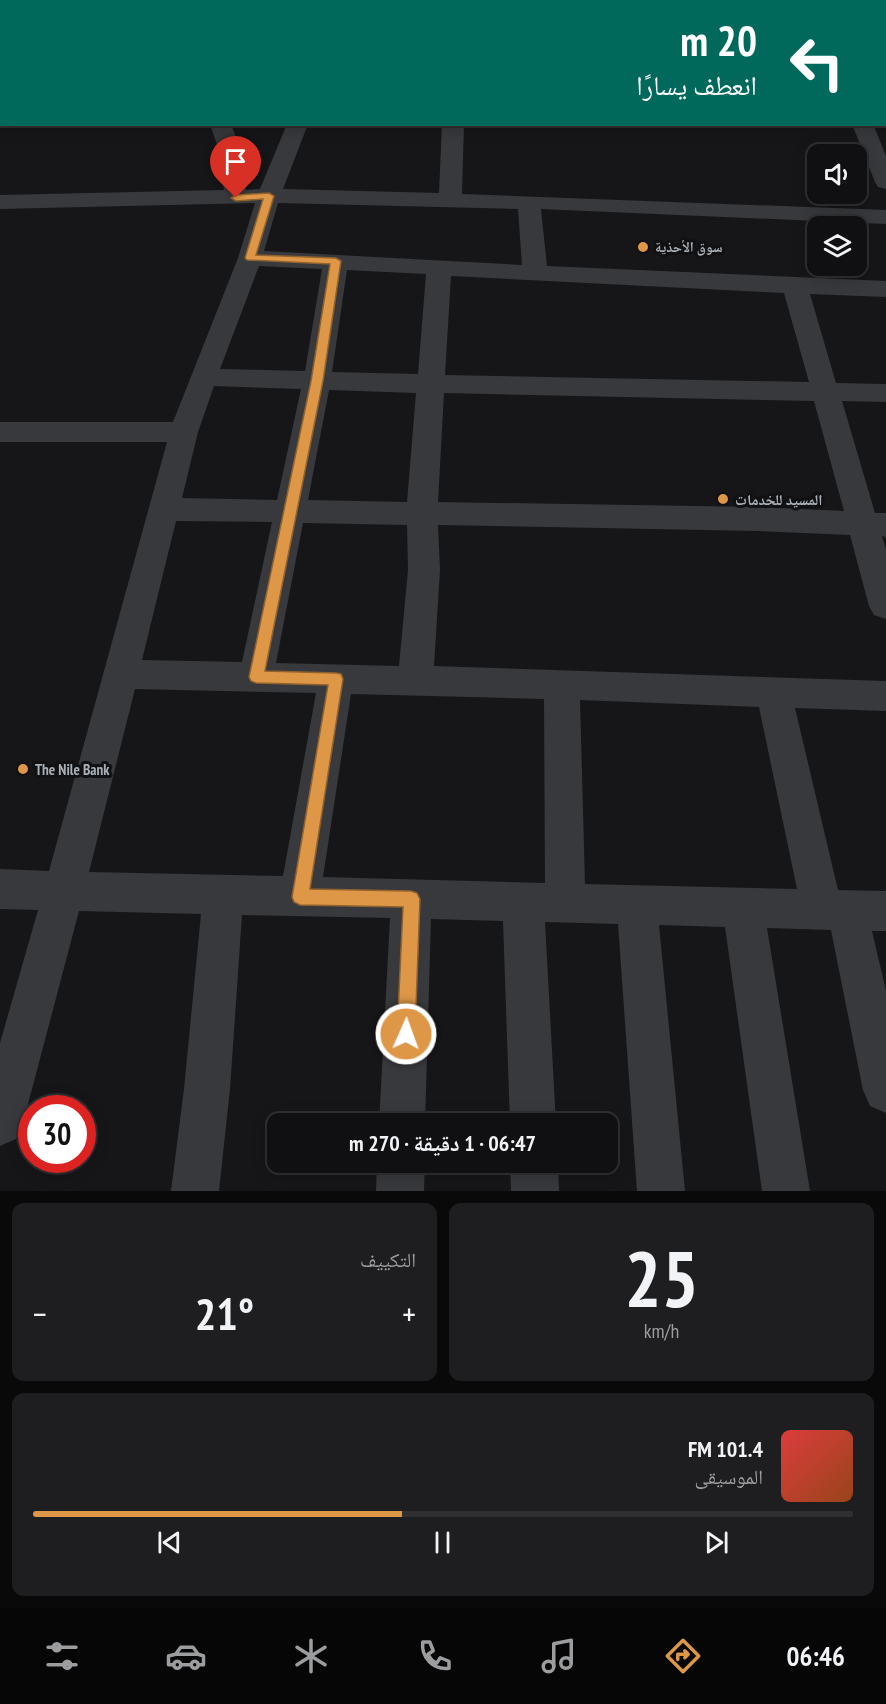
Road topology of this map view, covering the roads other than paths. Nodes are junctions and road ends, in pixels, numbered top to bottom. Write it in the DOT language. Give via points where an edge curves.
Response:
graph roads {
  1 [pos="221,126"];
  2 [pos="297,126"];
  3 [pos="453,126"];
  4 [pos="863,126"];
  5 [pos="886,182"];
  6 [pos="252,197"];
  7 [pos="450,200"];
  8 [pos="0,202"];
  9 [pos="529,202"];
  10 [pos="886,217"];
  11 [pos="250,258"];
  12 [pos="336,261"];
  13 [pos="439,268"];
  14 [pos="535,271"];
  15 [pos="795,286"];
  16 [pos="886,289"];
  17 [pos="203,377"];
  18 [pos="317,381"];
  19 [pos="431,384"];
  20 [pos="825,393"];
  21 [pos="886,393"];
  22 [pos="0,432"];
  23 [pos="184,432"];
  24 [pos="163,509"];
  25 [pos="289,511"];
  26 [pos="422,513"];
  27 [pos="874,524"];
  28 [pos="886,606"];
  29 [pos="120,674"];
  30 [pos="256,677"];
  31 [pos="336,679"];
  32 [pos="415,681"];
  33 [pos="562,685"];
  34 [pos="773,692"];
  35 [pos="886,696"];
  36 [pos="0,889"];
  37 [pos="64,891"];
  38 [pos="223,895"];
  39 [pos="300,897"];
  40 [pos="411,899"];
  41 [pos="522,903"];
  42 [pos="565,903"];
  43 [pos="637,905"];
  44 [pos="743,908"];
  45 [pos="852,911"];
  46 [pos="886,1090"];
  47 [pos="402,1113"];
  48 [pos="532,1113"];
  49 [pos="0,1123"];
  50 [pos="401,1173"];
  51 [pos="534,1173"];
  52 [pos="195,1191"];
  53 [pos="400,1191"];
  54 [pos="535,1191"];
  55 [pos="661,1191"];
  56 [pos="786,1191"];
  1 -- 6 [label="street"];
  2 -- 6 [label="street"];
  3 -- 7 [label="street"];
  4 -- 5 [label="street"];
  6 -- 7 [label="street"];
  6 -- 8 [label="street"];
  6 -- 11 [label="street"];
  7 -- 9 [label="street"];
  9 -- 10 [label="street"];
  9 -- 14 [label="street"];
  11 -- 12 [label="street"];
  11 -- 17 [label="street"];
  12 -- 13 [label="street"];
  12 -- 18 [label="street"];
  13 -- 14 [label="street"];
  13 -- 19 [label="street"];
  14 -- 15 [label="street"];
  15 -- 16 [label="street"];
  15 -- 20 [label="street"];
  17 -- 18 [label="street"];
  17 -- 23 [label="street"];
  18 -- 19 [label="street"];
  18 -- 25 [label="street"];
  19 -- 20 [label="street"];
  19 -- 26 [label="street"];
  20 -- 21 [label="street"];
  20 -- 27 [label="street"];
  22 -- 23 [label="street"];
  23 -- 24 [label="street"];
  24 -- 25 [label="street"];
  24 -- 29 [label="street"];
  25 -- 26 [label="street"];
  25 -- 30 [label="street"];
  26 -- 27 [label="street"];
  26 -- 32 [label="street" via="422,602"];
  27 -- 28 [label="street"];
  29 -- 30 [label="street"];
  29 -- 37 [label="street"];
  30 -- 31 [label="street"];
  31 -- 32 [label="street"];
  31 -- 39 [label="street"];
  32 -- 33 [label="street"];
  33 -- 34 [label="street"];
  33 -- 42 [label="street"];
  34 -- 35 [label="street"];
  34 -- 45 [label="street"];
  36 -- 37 [label="street"];
  37 -- 38 [label="street"];
  37 -- 49 [label="street"];
  38 -- 39 [label="street"];
  38 -- 52 [label="street"];
  39 -- 40 [label="street"];
  40 -- 41 [label="street"];
  40 -- 47 [label="street"];
  41 -- 42 [label="street"];
  41 -- 48 [label="street"];
  42 -- 43 [label="street"];
  43 -- 44 [label="street"];
  43 -- 55 [label="street"];
  44 -- 45 [label="street"];
  44 -- 56 [label="street"];
  45 -- 46 [label="street"];
  50 -- 53 [label="street"];
  51 -- 54 [label="street"];
}
